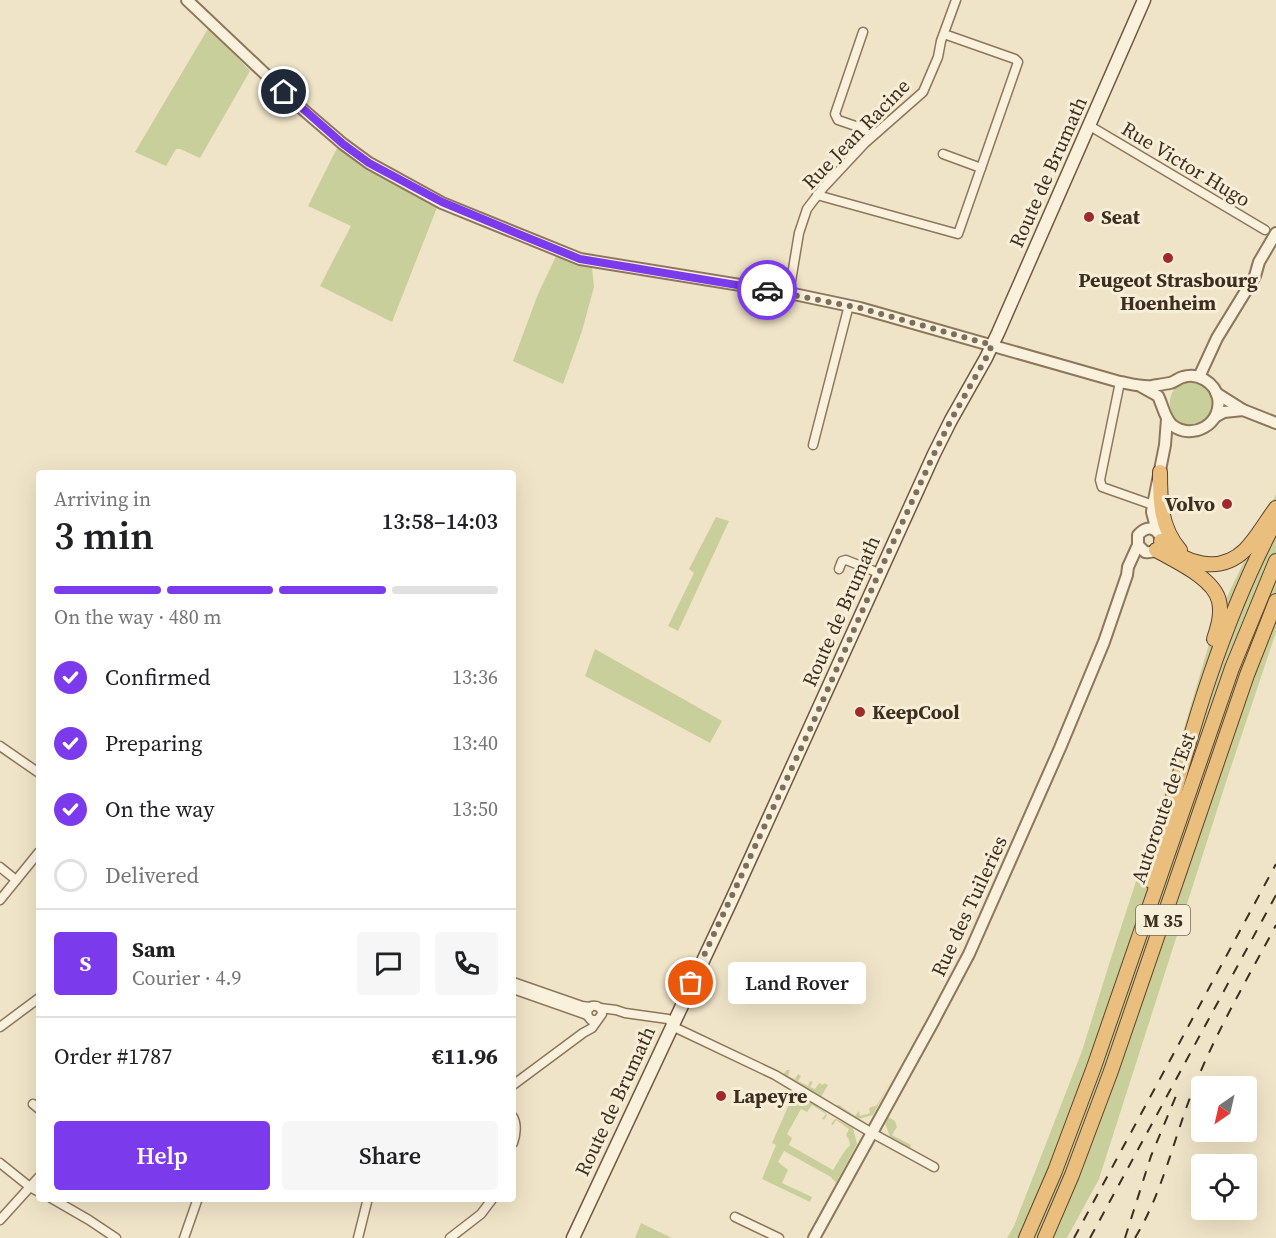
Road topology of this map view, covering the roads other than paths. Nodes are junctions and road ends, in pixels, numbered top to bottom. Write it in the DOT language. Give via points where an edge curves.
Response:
graph roads {
  1 [pos="187,0"];
  2 [pos="956,0"];
  3 [pos="1143,0"];
  4 [pos="863,32"];
  5 [pos="944,34"];
  6 [pos="1090,126"];
  7 [pos="876,133"];
  8 [pos="943,154"];
  9 [pos="981,168"];
  10 [pos="817,195"];
  11 [pos="1265,230"];
  12 [pos="1276,233"];
  13 [pos="789,293"];
  14 [pos="849,305"];
  15 [pos="992,345"];
  16 [pos="1199,377"];
  17 [pos="1120,382"];
  18 [pos="1172,382"];
  19 [pos="1140,386"];
  20 [pos="1216,393"];
  21 [pos="1163,406"];
  22 [pos="1243,410"];
  23 [pos="1215,417"];
  24 [pos="1167,419"];
  25 [pos="1276,423"];
  26 [pos="1184,431"];
  27 [pos="813,445"];
  28 [pos="1165,445"];
  29 [pos="1160,472"];
  30 [pos="1153,508"];
  31 [pos="1276,508"];
  32 [pos="1276,520"];
  33 [pos="1143,530"];
  34 [pos="1156,544"];
  35 [pos="1138,545"];
  36 [pos="1276,561"];
  37 [pos="1195,562"];
  38 [pos="838,568"];
  39 [pos="879,573"];
  40 [pos="1127,575"];
  41 [pos="1276,601"];
  42 [pos="1200,707"];
  43 [pos="0,746"];
  44 [pos="36,771"];
  45 [pos="36,856"];
  46 [pos="0,867"];
  47 [pos="16,880"];
  48 [pos="1153,895"];
  49 [pos="0,900"];
  50 [pos="516,983"];
  51 [pos="516,990"];
  52 [pos="36,1000"];
  53 [pos="626,1013"];
  54 [pos="592,1016"];
  55 [pos="672,1024"];
  56 [pos="0,1027"];
  57 [pos="516,1083"];
  58 [pos="872,1133"];
  59 [pos="0,1163"];
  60 [pos="934,1167"];
  61 [pos="36,1180"];
  62 [pos="30,1186"];
  63 [pos="36,1190"];
  64 [pos="58,1202"];
  65 [pos="197,1202"];
  66 [pos="367,1202"];
  67 [pos="490,1202"];
  68 [pos="735,1217"];
  69 [pos="0,1220"];
  70 [pos="116,1238"];
  71 [pos="184,1238"];
  72 [pos="358,1238"];
  73 [pos="450,1238"];
  74 [pos="573,1238"];
  75 [pos="779,1238"];
  76 [pos="814,1238"];
  77 [pos="1026,1238"];
  78 [pos="1045,1238"];
  1 -- 13 [label="street" via="343,144 369,163 442,202 580,259"];
  2 -- 5 [label="street, Rue Jean Racine"];
  3 -- 6 [label="main road, Route de Brumath"];
  4 -- 7 [label="street" via="835,114 838,120"];
  5 -- 7 [label="street, Rue Jean Racine" via="923,92"];
  5 -- 9 [label="street" via="1018,62"];
  6 -- 11 [label="street, Rue Victor Hugo"];
  6 -- 15 [label="main road, Route de Brumath"];
  7 -- 10 [label="street, Rue Jean Racine"];
  8 -- 9 [label="street"];
  9 -- 10 [label="street" via="958,234"];
  10 -- 13 [label="street, Rue Jean Racine" via="801,225"];
  12 -- 16 [label="street"];
  13 -- 14 [label="street"];
  14 -- 15 [label="street"];
  14 -- 27 [label="street"];
  15 -- 17 [label="street"];
  15 -- 39 [label="main road, Route de Brumath" via="934,454"];
  16 -- 18 [label="street" via="1182,377"];
  16 -- 20 [label="street"];
  17 -- 19 [label="street"];
  17 -- 30 [label="street" via="1100,480 1102,487"];
  18 -- 19 [label="street"];
  18 -- 21 [label="street" via="1165,392"];
  19 -- 21 [label="street" via="1158,396"];
  20 -- 22 [label="street"];
  20 -- 23 [label="street"];
  21 -- 24 [label="street"];
  22 -- 23 [label="street"];
  22 -- 25 [label="street"];
  23 -- 26 [label="street" via="1204,429"];
  24 -- 26 [label="street"];
  24 -- 28 [label="street, Rue des Tuileries"];
  26 -- 28 [label="street"];
  28 -- 29 [label="street, Rue des Tuileries"];
  29 -- 30 [label="street, Rue des Tuileries"];
  29 -- 37 [label="highway" via="1166,528 1175,545"];
  30 -- 33 [label="street, Rue des Tuileries"];
  30 -- 34 [label="street, Rue des Tuileries"];
  31 -- 37 [label="highway" via="1234,558 1222,563"];
  32 -- 42 [label="highway" via="1244,583"];
  33 -- 34 [label="street" via="1150,528"];
  33 -- 35 [label="street, Rue des Tuileries" via="1137,538"];
  34 -- 35 [label="street" via="1142,550"];
  34 -- 37 [label="highway"];
  34 -- 40 [label="street, Rue des Tuileries"];
  34 -- 42 [label="highway" via="1212,587 1219,601 1219,624 1199,695"];
  35 -- 40 [label="street, Rue des Tuileries"];
  36 -- 48 [label="highway, Autoroute de l’Est / M 35" via="1232,668"];
  38 -- 39 [label="street" via="846,560"];
  39 -- 55 [label="main road, Route de Brumath"];
  40 -- 58 [label="street, Rue des Tuileries" via="1060,748 969,954"];
  41 -- 78 [label="highway, Autoroute de l’Est / M 35" via="1111,1071"];
  42 -- 48 [label="highway" via="1151,876"];
  43 -- 44 [label="street"];
  45 -- 47 [label="street"];
  46 -- 47 [label="street"];
  47 -- 49 [label="street"];
  48 -- 77 [label="highway, Autoroute de l’Est / M 35" via="1059,1161"];
  50 -- 54 [label="street" via="582,1006"];
  51 -- 54 [label="street"];
  52 -- 56 [label="street"];
  53 -- 54 [label="street"];
  53 -- 54 [label="street" via="595,1005"];
  53 -- 55 [label="street" via="663,1017"];
  54 -- 57 [label="street" via="589,1031"];
  55 -- 58 [label="street" via="775,1075"];
  55 -- 74 [label="main road, Route de Brumath"];
  58 -- 60 [label="street"];
  58 -- 76 [label="street, Rue des Tuileries"];
  59 -- 62 [label="street"];
  61 -- 62 [label="street"];
  62 -- 63 [label="street"];
  62 -- 69 [label="street"];
  64 -- 70 [label="street"];
  65 -- 71 [label="street"];
  66 -- 72 [label="street"];
  67 -- 73 [label="street"];
  68 -- 75 [label="street"];
}
